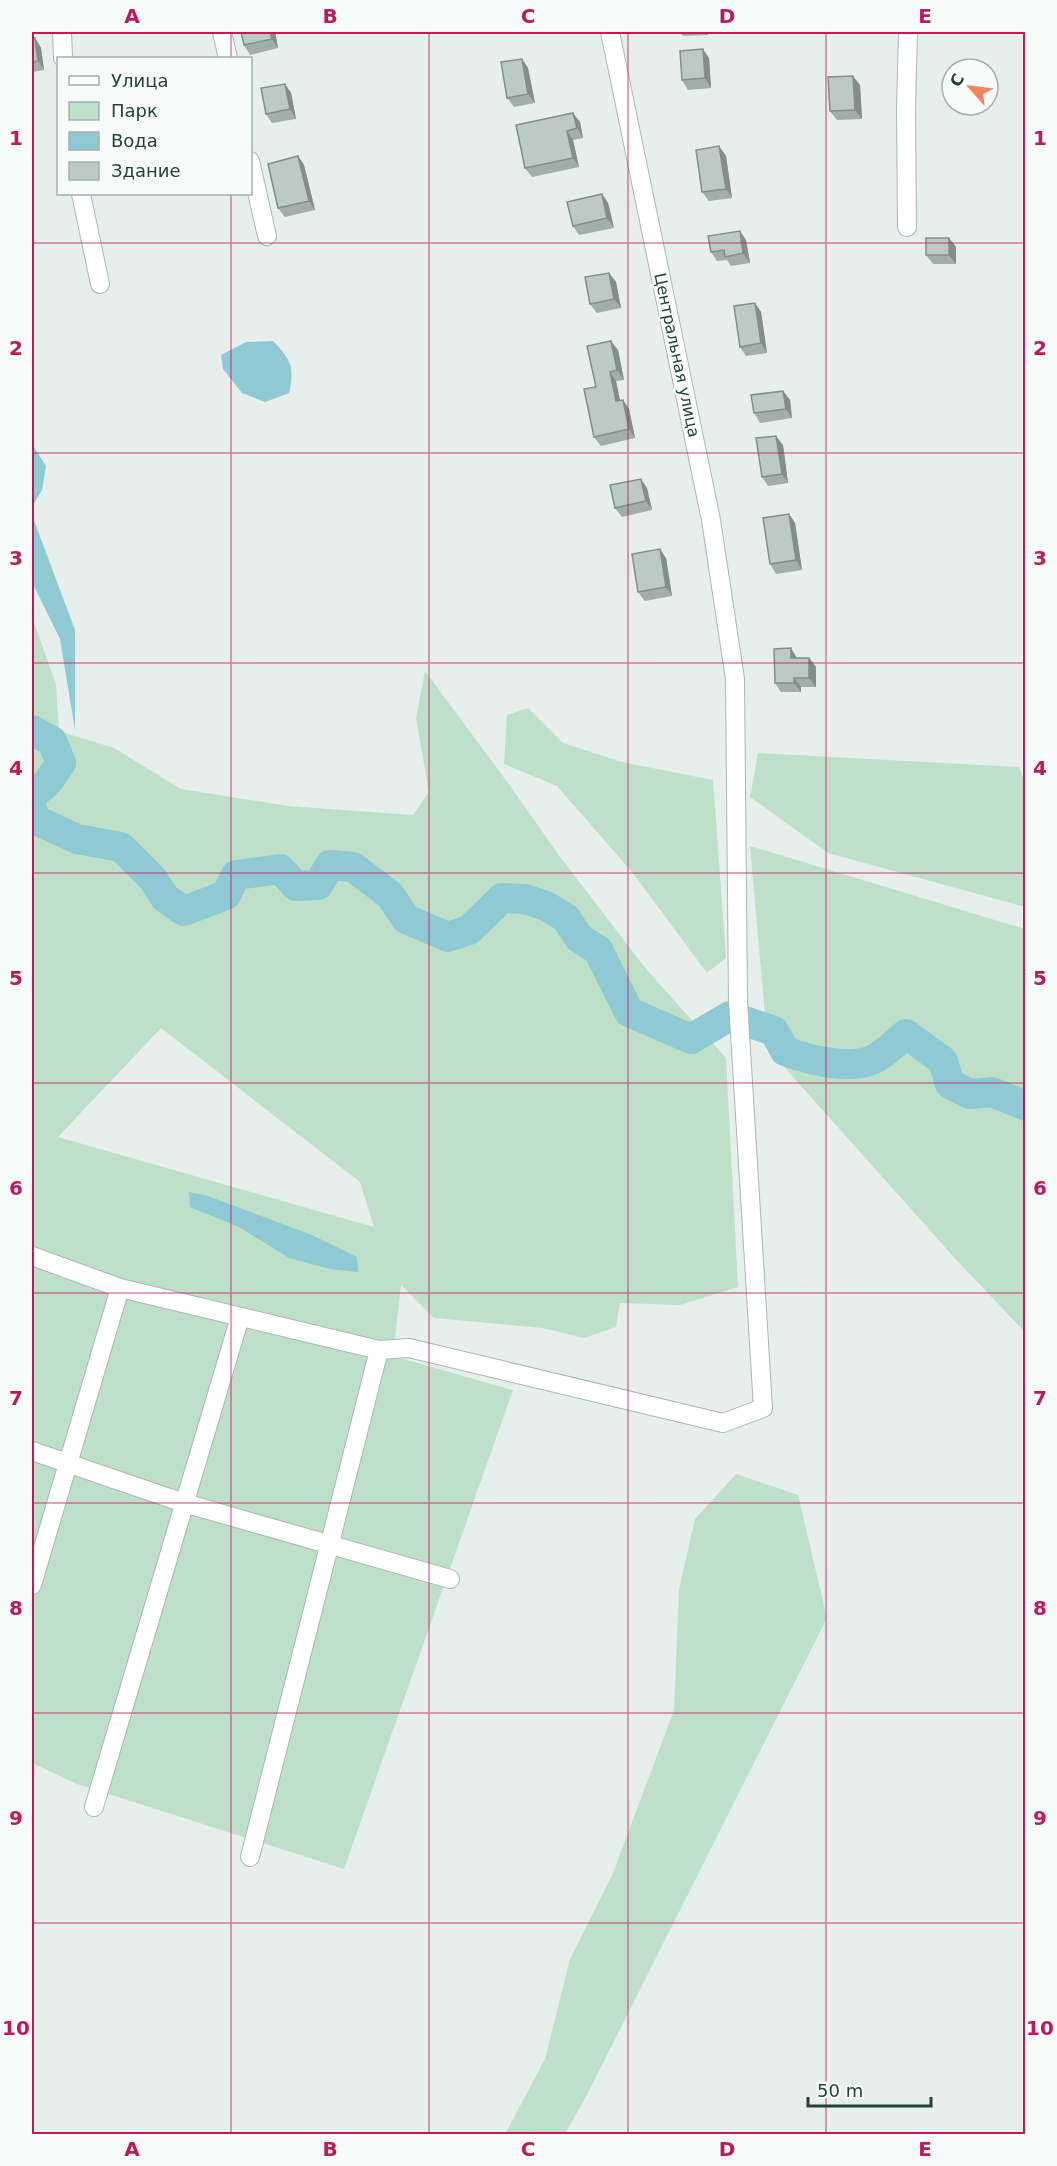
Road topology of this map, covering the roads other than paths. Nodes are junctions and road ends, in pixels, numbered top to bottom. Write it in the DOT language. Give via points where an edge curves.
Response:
graph roads {
  1 [pos="62,32"];
  2 [pos="222,32"];
  3 [pos="610,32"];
  4 [pos="908,32"];
  5 [pos="63,57"];
  6 [pos="228,57"];
  7 [pos="252,170"];
  8 [pos="81,195"];
  9 [pos="907,228"];
  10 [pos="267,236"];
  11 [pos="100,284"];
  12 [pos="32,1256"];
  13 [pos="120,1288"];
  14 [pos="240,1317"];
  15 [pos="379,1350"];
  16 [pos="32,1451"];
  17 [pos="68,1464"];
  18 [pos="184,1503"];
  19 [pos="329,1545"];
  20 [pos="450,1579"];
  21 [pos="32,1585"];
  22 [pos="94,1807"];
  23 [pos="250,1857"];
  1 -- 5 [label="street"];
  2 -- 6 [label="street"];
  3 -- 15 [label="street, Центральная улица" via="711,520 735,679 738,1001 763,1408 723,1423 408,1348"];
  4 -- 9 [label="street"];
  7 -- 10 [label="street"];
  8 -- 11 [label="street"];
  12 -- 13 [label="street"];
  13 -- 14 [label="street"];
  13 -- 17 [label="street"];
  14 -- 15 [label="street"];
  14 -- 18 [label="street"];
  15 -- 19 [label="street"];
  16 -- 17 [label="street"];
  17 -- 18 [label="street"];
  17 -- 21 [label="street"];
  18 -- 19 [label="street"];
  18 -- 22 [label="street"];
  19 -- 20 [label="street"];
  19 -- 23 [label="street"];
}
